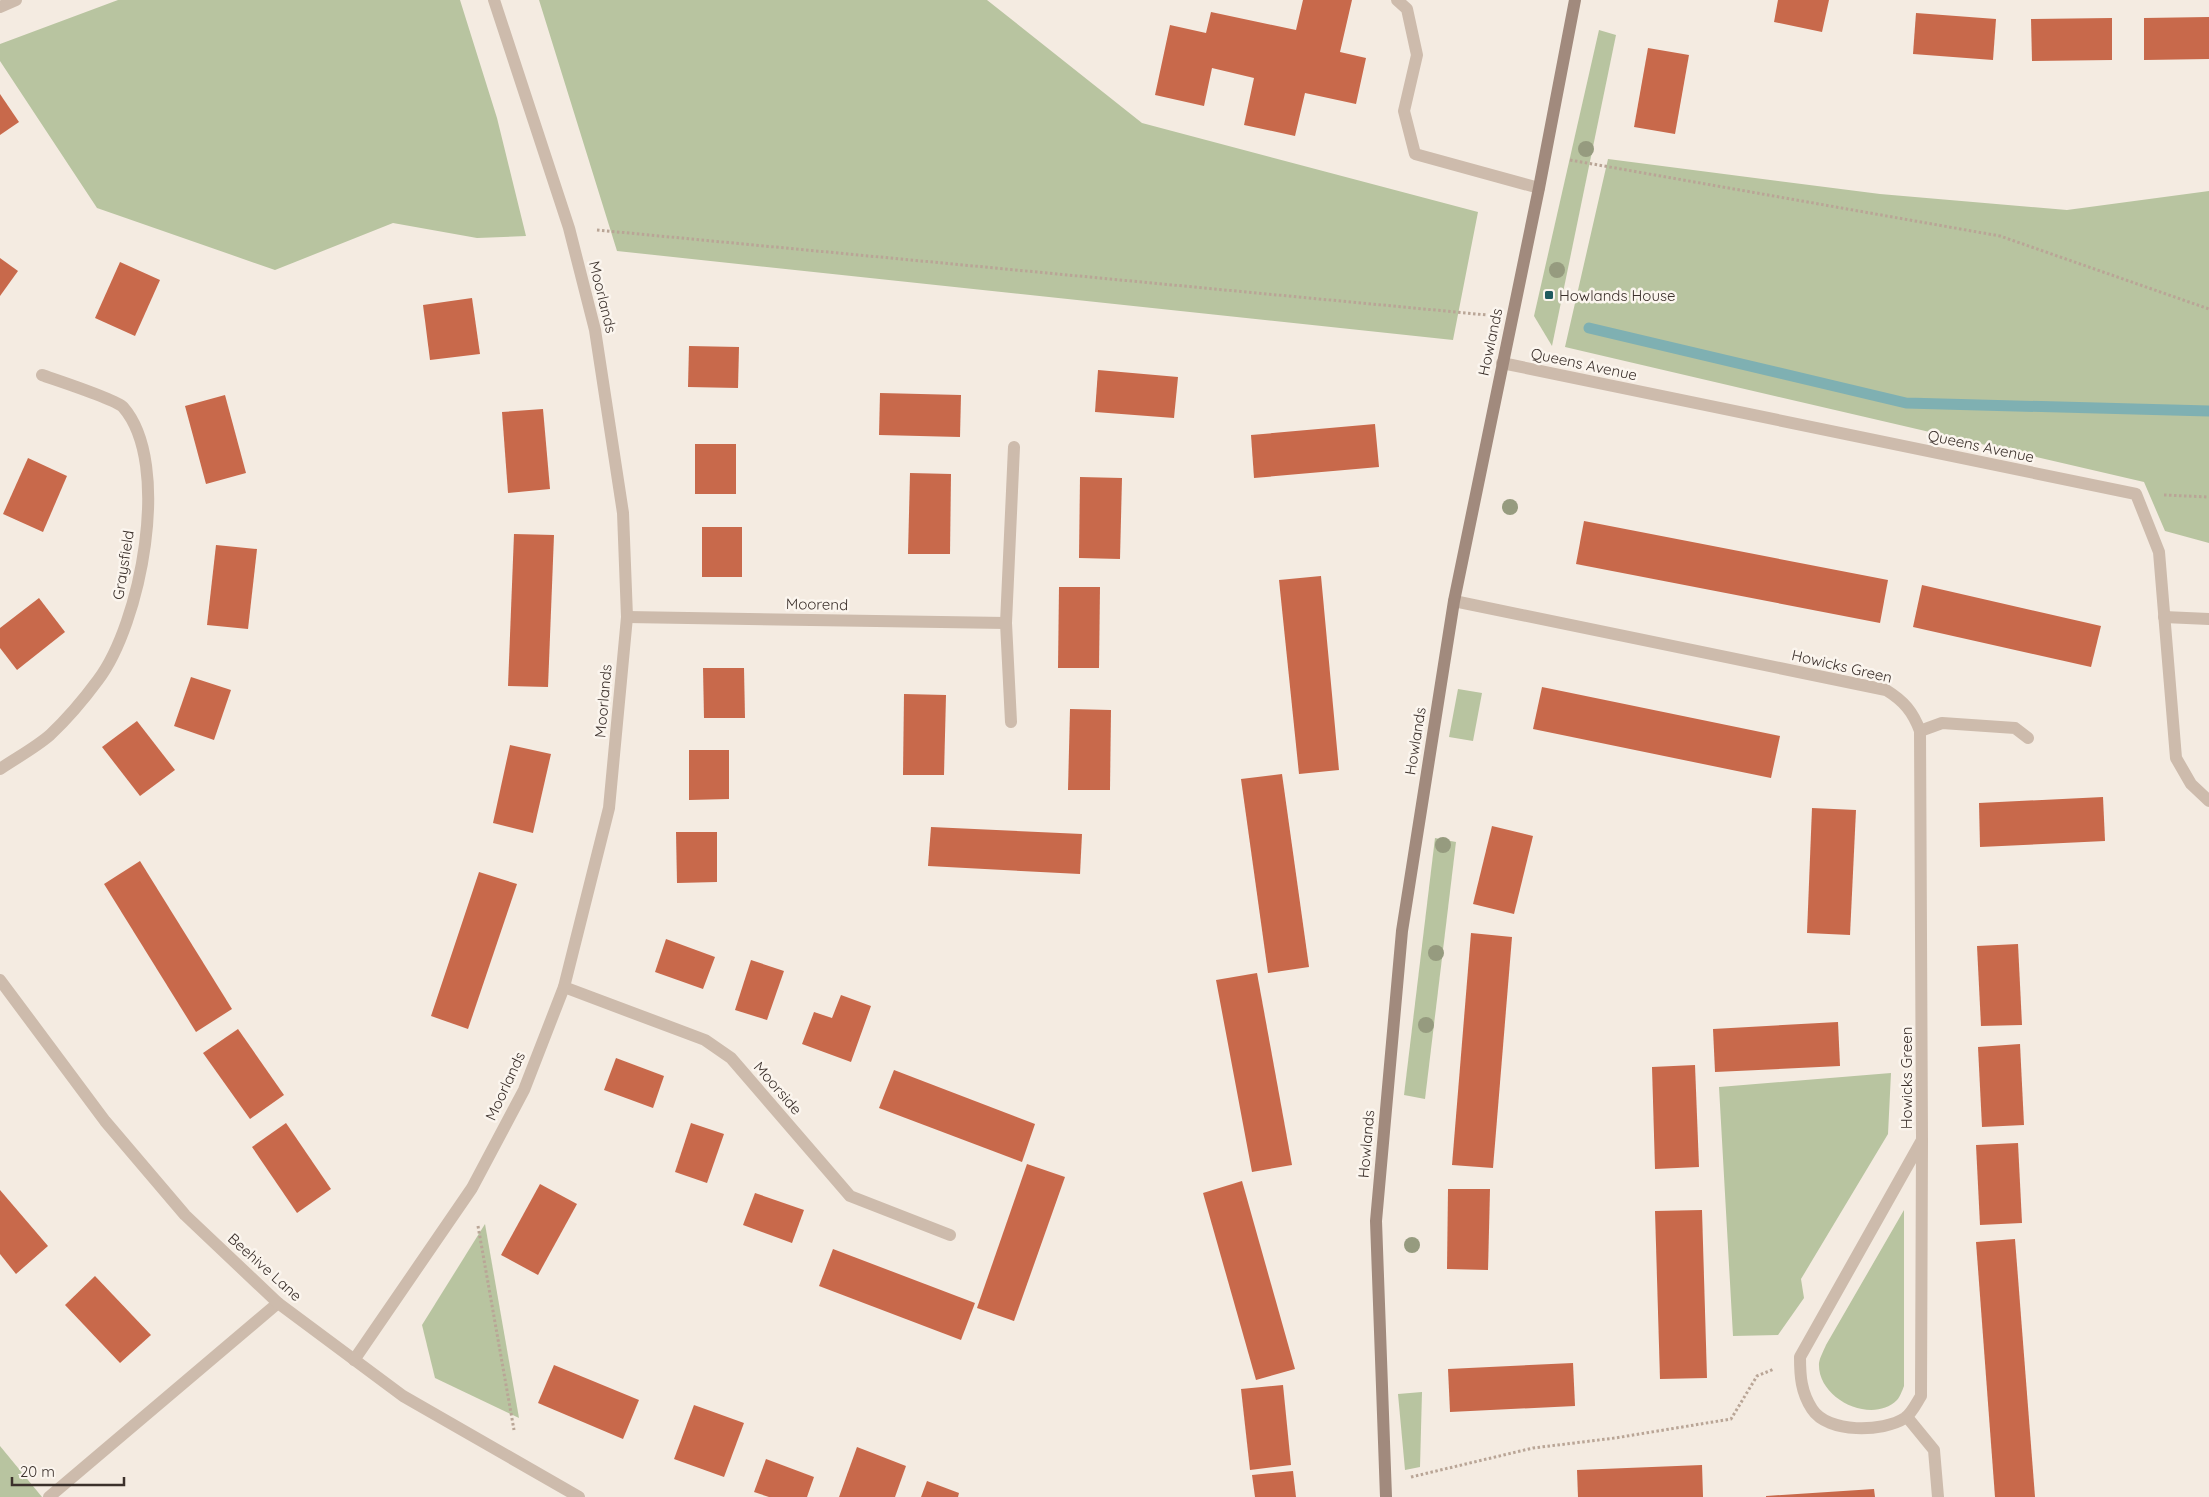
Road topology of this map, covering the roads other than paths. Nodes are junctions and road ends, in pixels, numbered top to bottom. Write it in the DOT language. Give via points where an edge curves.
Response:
graph roads {
  1 [pos="494,0"];
  2 [pos="1397,0"];
  3 [pos="1575,0"];
  4 [pos="1539,188"];
  5 [pos="1502,363"];
  6 [pos="42,375"];
  7 [pos="1014,447"];
  8 [pos="1454,601"];
  9 [pos="627,617"];
  10 [pos="2164,617"];
  11 [pos="2209,619"];
  12 [pos="1006,624"];
  13 [pos="1011,722"];
  14 [pos="1920,731"];
  15 [pos="2028,738"];
  16 [pos="0,769"];
  17 [pos="2209,801"];
  18 [pos="0,980"];
  19 [pos="564,987"];
  20 [pos="1922,1140"];
  21 [pos="950,1235"];
  22 [pos="278,1303"];
  23 [pos="354,1360"];
  24 [pos="1907,1417"];
  25 [pos="49,1497"];
  26 [pos="579,1497"];
  27 [pos="1386,1497"];
  28 [pos="1938,1497"];
  1 -- 9 [label="street, Moorlands" via="569,228 595,330 623,512"];
  2 -- 4 [label="street" via="1406,9 1417,55 1404,111 1415,154"];
  3 -- 4 [label="street, Howlands"];
  4 -- 5 [label="street, Howlands"];
  5 -- 8 [label="street, Howlands"];
  5 -- 10 [label="street, Queens Avenue" via="2136,494 2158,552"];
  6 -- 16 [label="street, Graysfield" via="122,406 142,438 148,489 145,551 132,610 117,647 98,679 50,735"];
  7 -- 12 [label="street"];
  8 -- 14 [label="street, Howicks Green" via="1886,690 1903,700"];
  8 -- 27 [label="street, Howlands" via="1402,931 1376,1221"];
  9 -- 12 [label="street, Moorend"];
  9 -- 19 [label="street, Moorlands" via="609,808"];
  10 -- 11 [label="street"];
  10 -- 17 [label="street" via="2176,758 2191,784"];
  12 -- 13 [label="street"];
  14 -- 15 [label="street" via="1942,723 2016,728"];
  14 -- 20 [label="street, Howicks Green"];
  18 -- 22 [label="street, Beehive Lane" via="105,1121 184,1215"];
  19 -- 21 [label="street, Moorside" via="705,1040 731,1058 850,1196"];
  19 -- 23 [label="street, Moorlands" via="524,1090 472,1188"];
  20 -- 24 [label="street, Howicks Green" via="1921,1396"];
  20 -- 24 [label="street, Howicks Green" via="1800,1357 1800,1386 1813,1411 1832,1423 1862,1429 1888,1426"];
  22 -- 23 [label="street, Beehive Lane"];
  22 -- 25 [label="street"];
  23 -- 26 [label="street, Beehive Lane" via="402,1396"];
  24 -- 28 [label="street" via="1934,1450"];
}
